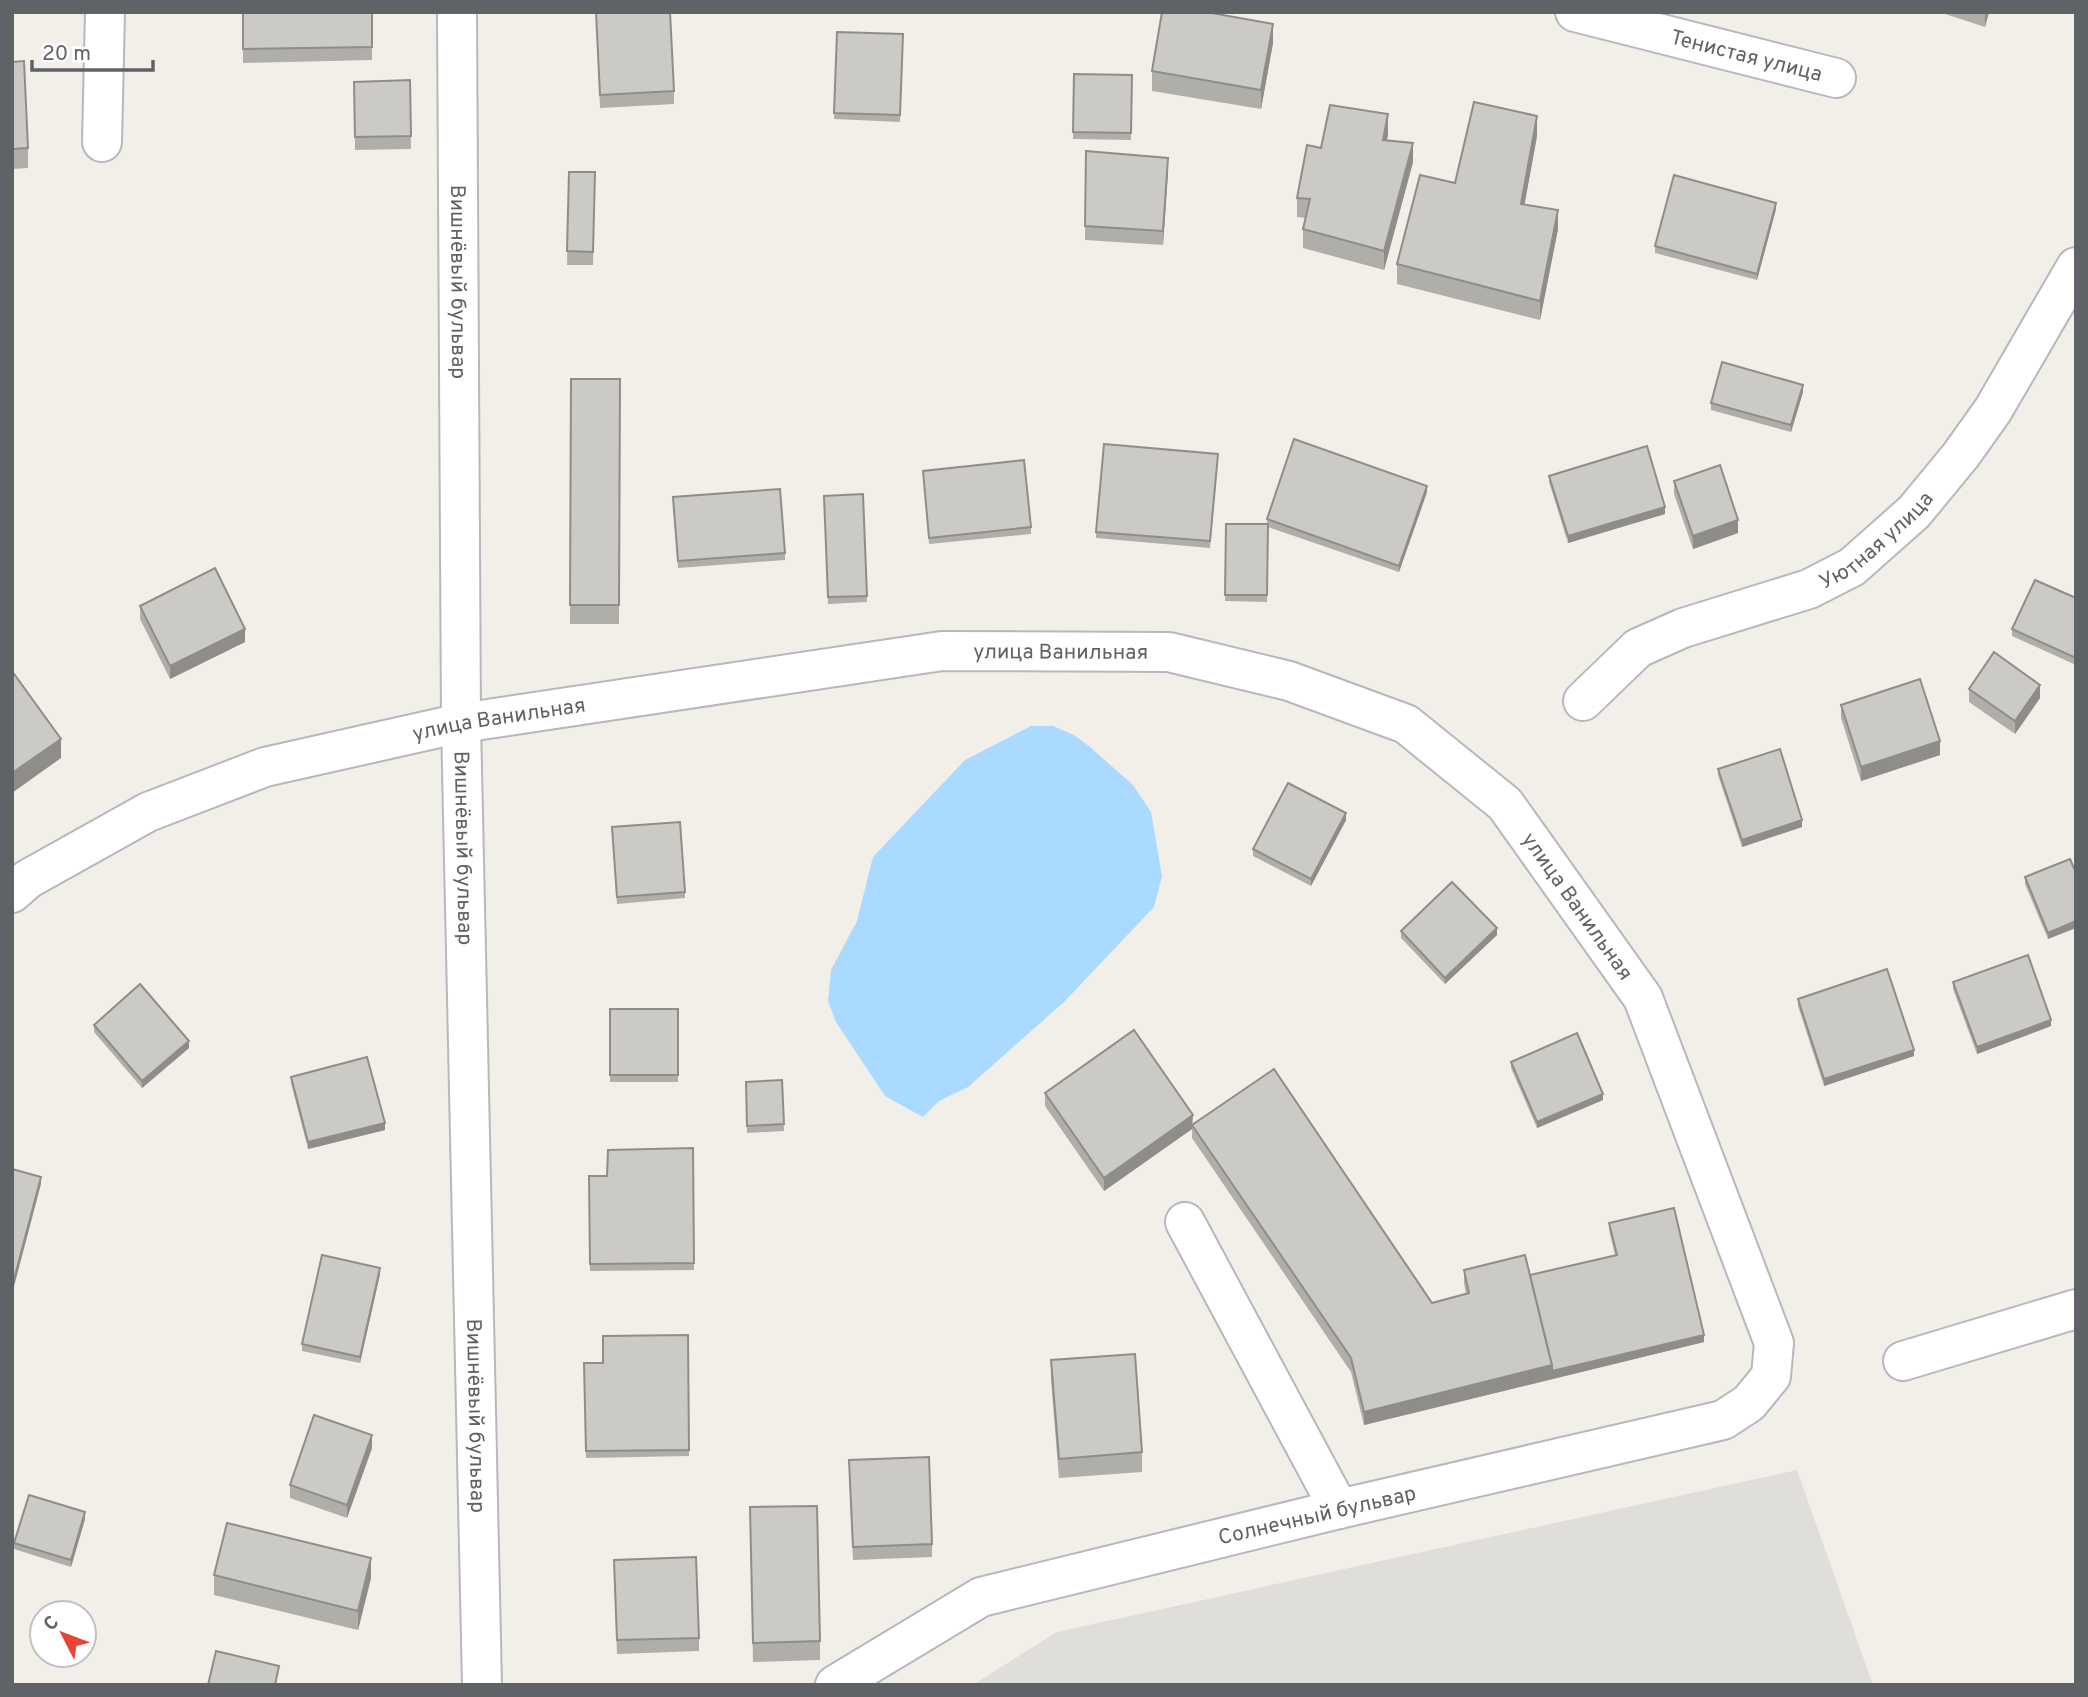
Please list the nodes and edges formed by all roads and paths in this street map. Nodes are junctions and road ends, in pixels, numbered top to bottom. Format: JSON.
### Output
{"nodes":[{"id":1,"x":105,"y":12,"type":"edge"},
{"id":2,"x":457,"y":12,"type":"edge"},
{"id":3,"x":1575,"y":12,"type":"edge"},
{"id":4,"x":1836,"y":78,"type":"dead end"},
{"id":5,"x":102,"y":142,"type":"dead end"},
{"id":6,"x":2076,"y":267,"type":"edge"},
{"id":7,"x":1583,"y":701,"type":"dead end"},
{"id":8,"x":461,"y":723,"type":"junction"},
{"id":9,"x":12,"y":893,"type":"edge"},
{"id":10,"x":1185,"y":1222,"type":"dead end"},
{"id":11,"x":2076,"y":1309,"type":"edge"},
{"id":12,"x":1774,"y":1343,"type":"joint"},
{"id":13,"x":1903,"y":1361,"type":"dead end"},
{"id":14,"x":1339,"y":1509,"type":"junction"},
{"id":15,"x":482,"y":1685,"type":"edge"},
{"id":16,"x":835,"y":1685,"type":"edge"}],
"edges":[{"from":1,"to":5,"type":"street"},
{"from":2,"to":8,"type":"street","name":"Вишнёвый бульвар"},
{"from":3,"to":4,"type":"street","name":"Тенистая улица"},
{"from":6,"to":7,"type":"street","name":"Уютная улица"},
{"from":8,"to":9,"type":"street","name":"улица Ванильная"},
{"from":8,"to":12,"type":"street","name":"улица Ванильная"},
{"from":8,"to":15,"type":"street","name":"Вишнёвый бульвар"},
{"from":10,"to":14,"type":"street"},
{"from":11,"to":13,"type":"street"},
{"from":12,"to":14,"type":"street","name":"Солнечный бульвар"},
{"from":14,"to":16,"type":"street","name":"Солнечный бульвар"}]}
